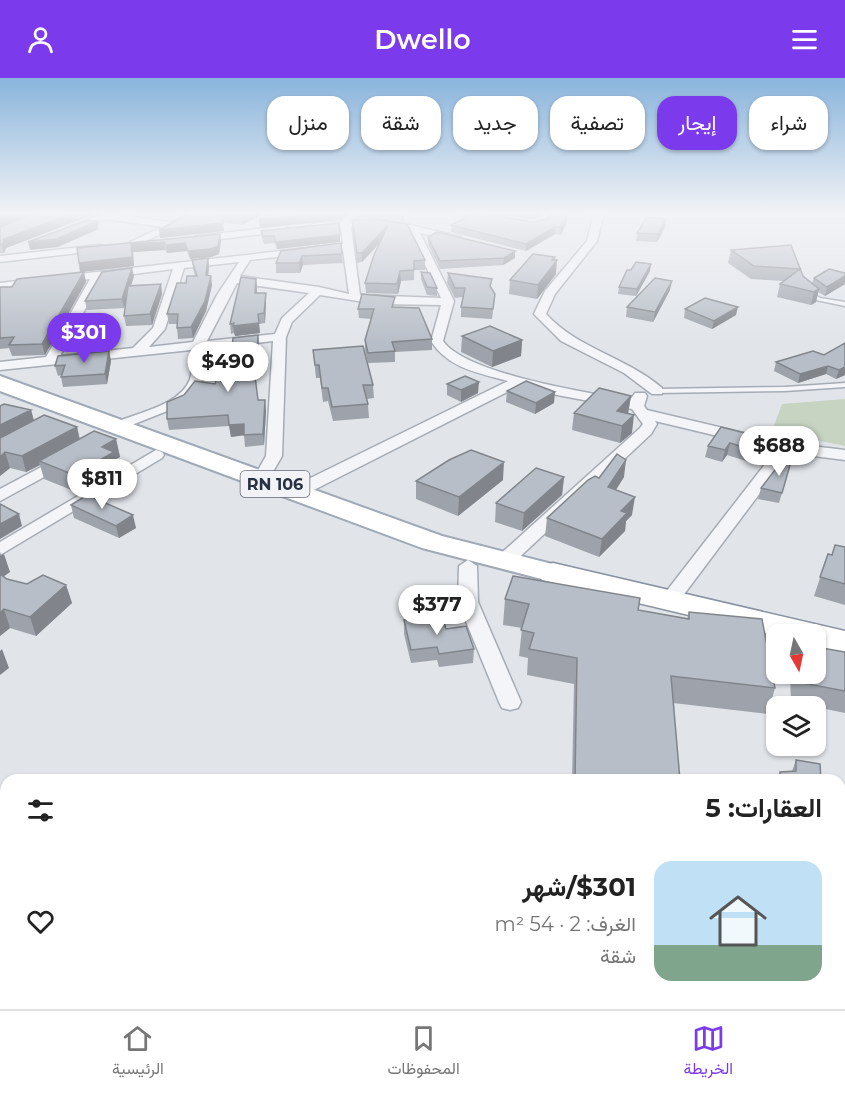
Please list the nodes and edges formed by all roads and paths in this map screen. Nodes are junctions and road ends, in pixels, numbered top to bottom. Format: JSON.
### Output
{"nodes":[{"id":1,"x":16,"y":256,"type":"edge"},
{"id":2,"x":252,"y":256,"type":"edge"},
{"id":3,"x":349,"y":256,"type":"edge"},
{"id":4,"x":427,"y":256,"type":"edge"},
{"id":5,"x":579,"y":256,"type":"edge"},
{"id":6,"x":247,"y":257,"type":"junction"},
{"id":7,"x":0,"y":258,"type":"edge"},
{"id":8,"x":180,"y":265,"type":"junction"},
{"id":9,"x":98,"y":274,"type":"junction"},
{"id":10,"x":234,"y":279,"type":"junction"},
{"id":11,"x":1,"y":288,"type":"edge"},
{"id":12,"x":804,"y":289,"type":"edge"},
{"id":13,"x":319,"y":290,"type":"junction"},
{"id":14,"x":355,"y":298,"type":"junction"},
{"id":15,"x":448,"y":301,"type":"junction"},
{"id":16,"x":845,"y":304,"type":"edge"},
{"id":17,"x":280,"y":337,"type":"junction"},
{"id":18,"x":198,"y":345,"type":"junction"},
{"id":19,"x":137,"y":352,"type":"junction"},
{"id":20,"x":50,"y":361,"type":"junction"},
{"id":21,"x":0,"y":366,"type":"edge"},
{"id":22,"x":519,"y":381,"type":"junction"},
{"id":23,"x":0,"y":383,"type":"edge"},
{"id":24,"x":845,"y":385,"type":"edge"},
{"id":25,"x":657,"y":391,"type":"junction"},
{"id":26,"x":0,"y":397,"type":"edge"},
{"id":27,"x":639,"y":410,"type":"junction"},
{"id":28,"x":118,"y":426,"type":"junction"},
{"id":29,"x":786,"y":448,"type":"junction"},
{"id":30,"x":77,"y":453,"type":"edge"},
{"id":31,"x":156,"y":455,"type":"junction"},
{"id":32,"x":845,"y":455,"type":"edge"},
{"id":33,"x":261,"y":479,"type":"junction"},
{"id":34,"x":296,"y":492,"type":"junction"},
{"id":35,"x":0,"y":496,"type":"edge"},
{"id":36,"x":0,"y":550,"type":"edge"},
{"id":37,"x":503,"y":562,"type":"junction"},
{"id":38,"x":468,"y":566,"type":"junction"},
{"id":39,"x":547,"y":579,"type":"junction"},
{"id":40,"x":669,"y":601,"type":"junction"},
{"id":41,"x":768,"y":624,"type":"edge"},
{"id":42,"x":766,"y":637,"type":"edge"},
{"id":43,"x":826,"y":638,"type":"edge"},
{"id":44,"x":845,"y":642,"type":"edge"},
{"id":45,"x":826,"y":652,"type":"edge"},
{"id":46,"x":845,"y":657,"type":"edge"},
{"id":47,"x":510,"y":702,"type":"dead end"}],
"edges":[{"from":1,"to":7,"type":"street"},
{"from":2,"to":6,"type":"street"},
{"from":3,"to":14,"type":"street"},
{"from":4,"to":15,"type":"street"},
{"from":5,"to":25,"type":"street"},
{"from":6,"to":8,"type":"street"},
{"from":6,"to":10,"type":"street"},
{"from":8,"to":9,"type":"street"},
{"from":8,"to":19,"type":"street"},
{"from":9,"to":11,"type":"street"},
{"from":9,"to":20,"type":"street"},
{"from":10,"to":13,"type":"street"},
{"from":10,"to":18,"type":"street"},
{"from":12,"to":16,"type":"lane"},
{"from":13,"to":14,"type":"street"},
{"from":13,"to":17,"type":"street"},
{"from":14,"to":15,"type":"street"},
{"from":15,"to":22,"type":"street"},
{"from":17,"to":18,"type":"street"},
{"from":17,"to":33,"type":"street"},
{"from":18,"to":19,"type":"street"},
{"from":18,"to":28,"type":"street"},
{"from":19,"to":20,"type":"street"},
{"from":20,"to":21,"type":"street"},
{"from":22,"to":27,"type":"street"},
{"from":22,"to":34,"type":"street"},
{"from":23,"to":28,"type":"main road","number":"RN 106"},
{"from":24,"to":25,"type":"lane"},
{"from":25,"to":27,"type":"street"},
{"from":26,"to":31,"type":"main road","number":"RN 106"},
{"from":27,"to":29,"type":"street"},
{"from":27,"to":37,"type":"street"},
{"from":28,"to":33,"type":"main road","number":"RN 106"},
{"from":29,"to":32,"type":"street"},
{"from":29,"to":40,"type":"street"},
{"from":30,"to":35,"type":"street"},
{"from":31,"to":36,"type":"street"},
{"from":31,"to":38,"type":"main road","number":"RN 106"},
{"from":33,"to":34,"type":"main road","number":"RN 106"},
{"from":34,"to":37,"type":"main road","number":"RN 106"},
{"from":37,"to":39,"type":"main road","number":"RN 106"},
{"from":38,"to":39,"type":"main road","number":"RN 106"},
{"from":38,"to":47,"type":"street"},
{"from":39,"to":40,"type":"highway","number":"RN 106"},
{"from":39,"to":42,"type":"highway","number":"RN 106"},
{"from":40,"to":41,"type":"highway","number":"RN 106"},
{"from":43,"to":44,"type":"highway","number":"RN 106"},
{"from":45,"to":46,"type":"highway"}]}
